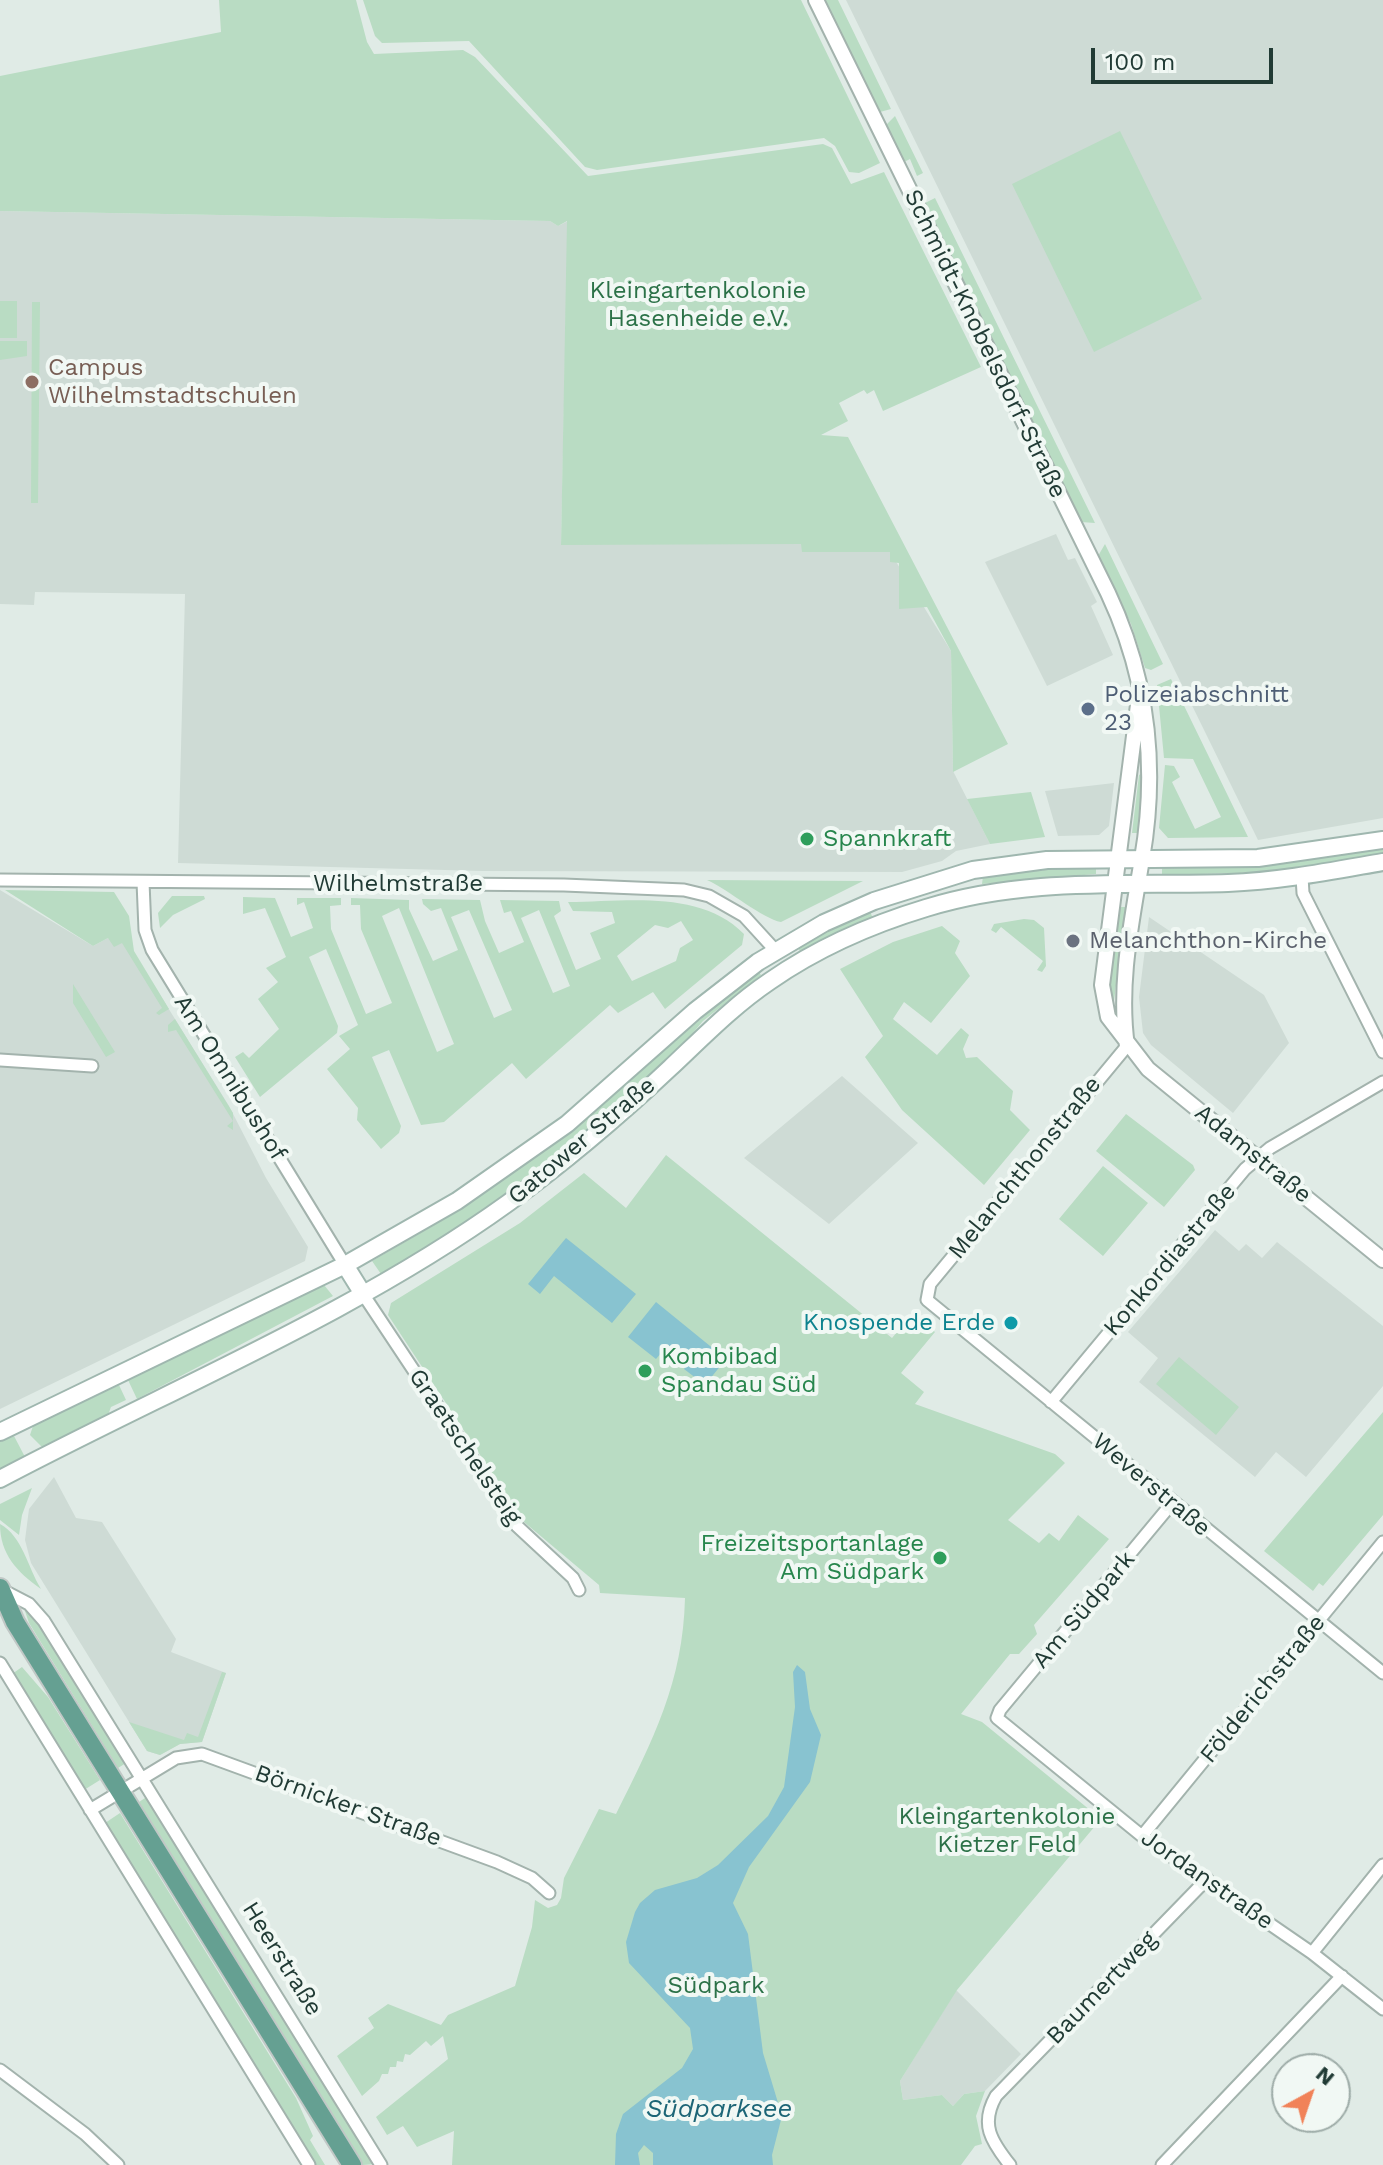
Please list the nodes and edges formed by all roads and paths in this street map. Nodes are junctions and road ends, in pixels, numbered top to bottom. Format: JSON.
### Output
{"nodes":[{"id":1,"x":816,"y":0,"type":"edge"},
{"id":2,"x":1140,"y":693,"type":"junction"},
{"id":3,"x":1383,"y":840,"type":"edge"},
{"id":4,"x":1119,"y":858,"type":"junction"},
{"id":5,"x":1142,"y":858,"type":"junction"},
{"id":6,"x":1383,"y":862,"type":"edge"},
{"id":7,"x":1302,"y":877,"type":"junction"},
{"id":8,"x":0,"y":880,"type":"edge"},
{"id":9,"x":143,"y":882,"type":"junction"},
{"id":10,"x":1116,"y":882,"type":"junction"},
{"id":11,"x":1137,"y":882,"type":"junction"},
{"id":12,"x":874,"y":901,"type":"junction"},
{"id":13,"x":883,"y":923,"type":"junction"},
{"id":14,"x":775,"y":950,"type":"junction"},
{"id":15,"x":788,"y":970,"type":"junction"},
{"id":16,"x":1127,"y":1046,"type":"junction"},
{"id":17,"x":1383,"y":1052,"type":"edge"},
{"id":18,"x":0,"y":1060,"type":"edge"},
{"id":19,"x":92,"y":1066,"type":"dead end"},
{"id":20,"x":1383,"y":1082,"type":"edge"},
{"id":21,"x":1258,"y":1158,"type":"junction"},
{"id":22,"x":1383,"y":1260,"type":"edge"},
{"id":23,"x":345,"y":1265,"type":"junction"},
{"id":24,"x":926,"y":1293,"type":"joint"},
{"id":25,"x":363,"y":1294,"type":"junction"},
{"id":26,"x":1051,"y":1402,"type":"junction"},
{"id":27,"x":0,"y":1432,"type":"edge"},
{"id":28,"x":0,"y":1479,"type":"edge"},
{"id":29,"x":1173,"y":1502,"type":"junction"},
{"id":30,"x":1383,"y":1542,"type":"edge"},
{"id":31,"x":1,"y":1589,"type":"edge"},
{"id":32,"x":579,"y":1590,"type":"dead end"},
{"id":33,"x":7,"y":1616,"type":"edge"},
{"id":34,"x":1319,"y":1621,"type":"junction"},
{"id":35,"x":0,"y":1663,"type":"edge"},
{"id":36,"x":1383,"y":1673,"type":"edge"},
{"id":37,"x":997,"y":1718,"type":"joint"},
{"id":38,"x":142,"y":1779,"type":"junction"},
{"id":39,"x":121,"y":1792,"type":"junction"},
{"id":40,"x":90,"y":1810,"type":"junction"},
{"id":41,"x":1142,"y":1836,"type":"junction"},
{"id":42,"x":1383,"y":1865,"type":"edge"},
{"id":43,"x":1207,"y":1879,"type":"junction"},
{"id":44,"x":549,"y":1893,"type":"dead end"},
{"id":45,"x":1312,"y":1953,"type":"junction"},
{"id":46,"x":1342,"y":1976,"type":"junction"},
{"id":47,"x":1383,"y":2009,"type":"edge"},
{"id":48,"x":0,"y":2070,"type":"edge"},
{"id":49,"x":118,"y":2165,"type":"edge"},
{"id":50,"x":309,"y":2165,"type":"edge"},
{"id":51,"x":352,"y":2165,"type":"edge"},
{"id":52,"x":381,"y":2165,"type":"edge"},
{"id":53,"x":1010,"y":2165,"type":"edge"},
{"id":54,"x":1162,"y":2165,"type":"edge"}],
"edges":[{"from":1,"to":2,"type":"street","name":"Schmidt-Knobelsdorf-Straße"},
{"from":2,"to":4,"type":"street","name":"Schmidt-Knobelsdorf-Straße"},
{"from":2,"to":5,"type":"street","name":"Schmidt-Knobelsdorf-Straße"},
{"from":3,"to":5,"type":"main road"},
{"from":4,"to":5,"type":"main road"},
{"from":4,"to":10,"type":"street"},
{"from":4,"to":12,"type":"main road"},
{"from":5,"to":11,"type":"street"},
{"from":6,"to":7,"type":"main road"},
{"from":7,"to":11,"type":"main road"},
{"from":7,"to":17,"type":"street"},
{"from":8,"to":9,"type":"street","name":"Wilhelmstraße"},
{"from":9,"to":14,"type":"street","name":"Wilhelmstraße"},
{"from":9,"to":23,"type":"street","name":"Am Omnibushof"},
{"from":10,"to":11,"type":"main road"},
{"from":10,"to":13,"type":"main road"},
{"from":10,"to":16,"type":"street","name":"Adamstraße"},
{"from":11,"to":16,"type":"street"},
{"from":12,"to":13,"type":"main road"},
{"from":12,"to":14,"type":"main road"},
{"from":13,"to":15,"type":"main road"},
{"from":14,"to":15,"type":"main road","name":"Wilhelmstraße"},
{"from":14,"to":23,"type":"main road","name":"Gatower Straße"},
{"from":15,"to":25,"type":"main road","name":"Gatower Straße"},
{"from":16,"to":21,"type":"street","name":"Adamstraße"},
{"from":16,"to":24,"type":"street","name":"Melanchthonstraße"},
{"from":18,"to":19,"type":"street"},
{"from":20,"to":21,"type":"street","name":"Konkordiastraße"},
{"from":21,"to":22,"type":"street","name":"Adamstraße"},
{"from":21,"to":26,"type":"street","name":"Konkordiastraße"},
{"from":23,"to":25,"type":"main road"},
{"from":23,"to":27,"type":"main road","name":"Gatower Straße"},
{"from":24,"to":26,"type":"street","name":"Weverstraße"},
{"from":25,"to":28,"type":"main road","name":"Gatower Straße"},
{"from":25,"to":32,"type":"street","name":"Graetschelsteig"},
{"from":26,"to":29,"type":"street","name":"Weverstraße"},
{"from":29,"to":34,"type":"street","name":"Weverstraße"},
{"from":29,"to":37,"type":"street","name":"Am Südpark"},
{"from":30,"to":34,"type":"street","name":"Földerichstraße"},
{"from":31,"to":33,"type":"main road","name":"Heerstraße"},
{"from":31,"to":38,"type":"street","name":"Heerstraße"},
{"from":33,"to":39,"type":"main road","name":"Heerstraße"},
{"from":34,"to":36,"type":"street","name":"Weverstraße"},
{"from":34,"to":41,"type":"street","name":"Földerichstraße"},
{"from":35,"to":40,"type":"street"},
{"from":37,"to":41,"type":"street","name":"Jordanstraße"},
{"from":38,"to":39,"type":"street"},
{"from":38,"to":44,"type":"street","name":"Börnicker Straße"},
{"from":38,"to":52,"type":"street","name":"Heerstraße"},
{"from":39,"to":40,"type":"street"},
{"from":39,"to":51,"type":"main road","name":"Heerstraße"},
{"from":40,"to":50,"type":"street"},
{"from":41,"to":43,"type":"street","name":"Jordanstraße"},
{"from":42,"to":45,"type":"street"},
{"from":43,"to":45,"type":"street","name":"Jordanstraße"},
{"from":43,"to":53,"type":"street","name":"Baumertweg"},
{"from":45,"to":46,"type":"street","name":"Jordanstraße"},
{"from":46,"to":47,"type":"street","name":"Jordanstraße"},
{"from":46,"to":54,"type":"street"},
{"from":48,"to":49,"type":"street"}]}
